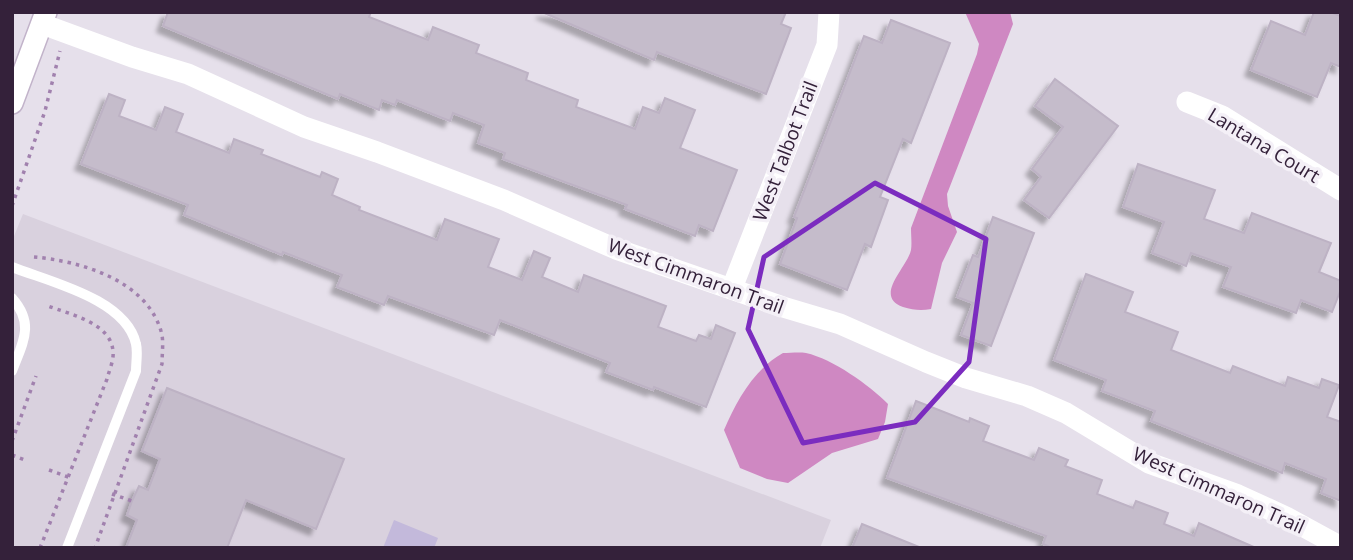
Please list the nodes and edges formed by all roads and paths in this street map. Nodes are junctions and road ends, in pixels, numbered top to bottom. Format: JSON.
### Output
{"nodes":[{"id":1,"x":829,"y":12,"type":"edge"},
{"id":2,"x":44,"y":18,"type":"edge"},
{"id":3,"x":65,"y":32,"type":"junction"},
{"id":4,"x":1187,"y":102,"type":"dead end"},
{"id":5,"x":12,"y":103,"type":"edge"},
{"id":6,"x":1341,"y":190,"type":"edge"},
{"id":7,"x":12,"y":206,"type":"edge"},
{"id":8,"x":28,"y":257,"type":"dead end"},
{"id":9,"x":12,"y":267,"type":"edge"},
{"id":10,"x":732,"y":288,"type":"junction"},
{"id":11,"x":12,"y":298,"type":"edge"},
{"id":12,"x":48,"y":306,"type":"dead end"},
{"id":13,"x":12,"y":371,"type":"edge"},
{"id":14,"x":36,"y":376,"type":"dead end"},
{"id":15,"x":12,"y":441,"type":"edge"},
{"id":16,"x":12,"y":455,"type":"edge"},
{"id":17,"x":25,"y":460,"type":"dead end"},
{"id":18,"x":49,"y":470,"type":"dead end"},
{"id":19,"x":69,"y":477,"type":"junction"},
{"id":20,"x":113,"y":495,"type":"junction"},
{"id":21,"x":132,"y":502,"type":"dead end"},
{"id":22,"x":1341,"y":547,"type":"edge"},
{"id":23,"x":40,"y":548,"type":"edge"},
{"id":24,"x":67,"y":548,"type":"edge"},
{"id":25,"x":95,"y":548,"type":"edge"}],
"edges":[{"from":1,"to":10,"type":"street","name":"West Talbot Trail"},
{"from":2,"to":3,"type":"street","name":"West Cimmaron Trail"},
{"from":2,"to":5,"type":"street"},
{"from":3,"to":7,"type":"path"},
{"from":3,"to":10,"type":"street","name":"West Cimmaron Trail"},
{"from":4,"to":6,"type":"street","name":"Lantana Court"},
{"from":8,"to":20,"type":"path"},
{"from":9,"to":24,"type":"lane"},
{"from":10,"to":22,"type":"street","name":"West Cimmaron Trail"},
{"from":11,"to":13,"type":"lane"},
{"from":12,"to":19,"type":"path"},
{"from":14,"to":15,"type":"path"},
{"from":16,"to":17,"type":"path"},
{"from":18,"to":19,"type":"path"},
{"from":19,"to":23,"type":"path"},
{"from":20,"to":21,"type":"path"},
{"from":20,"to":25,"type":"path"}]}
